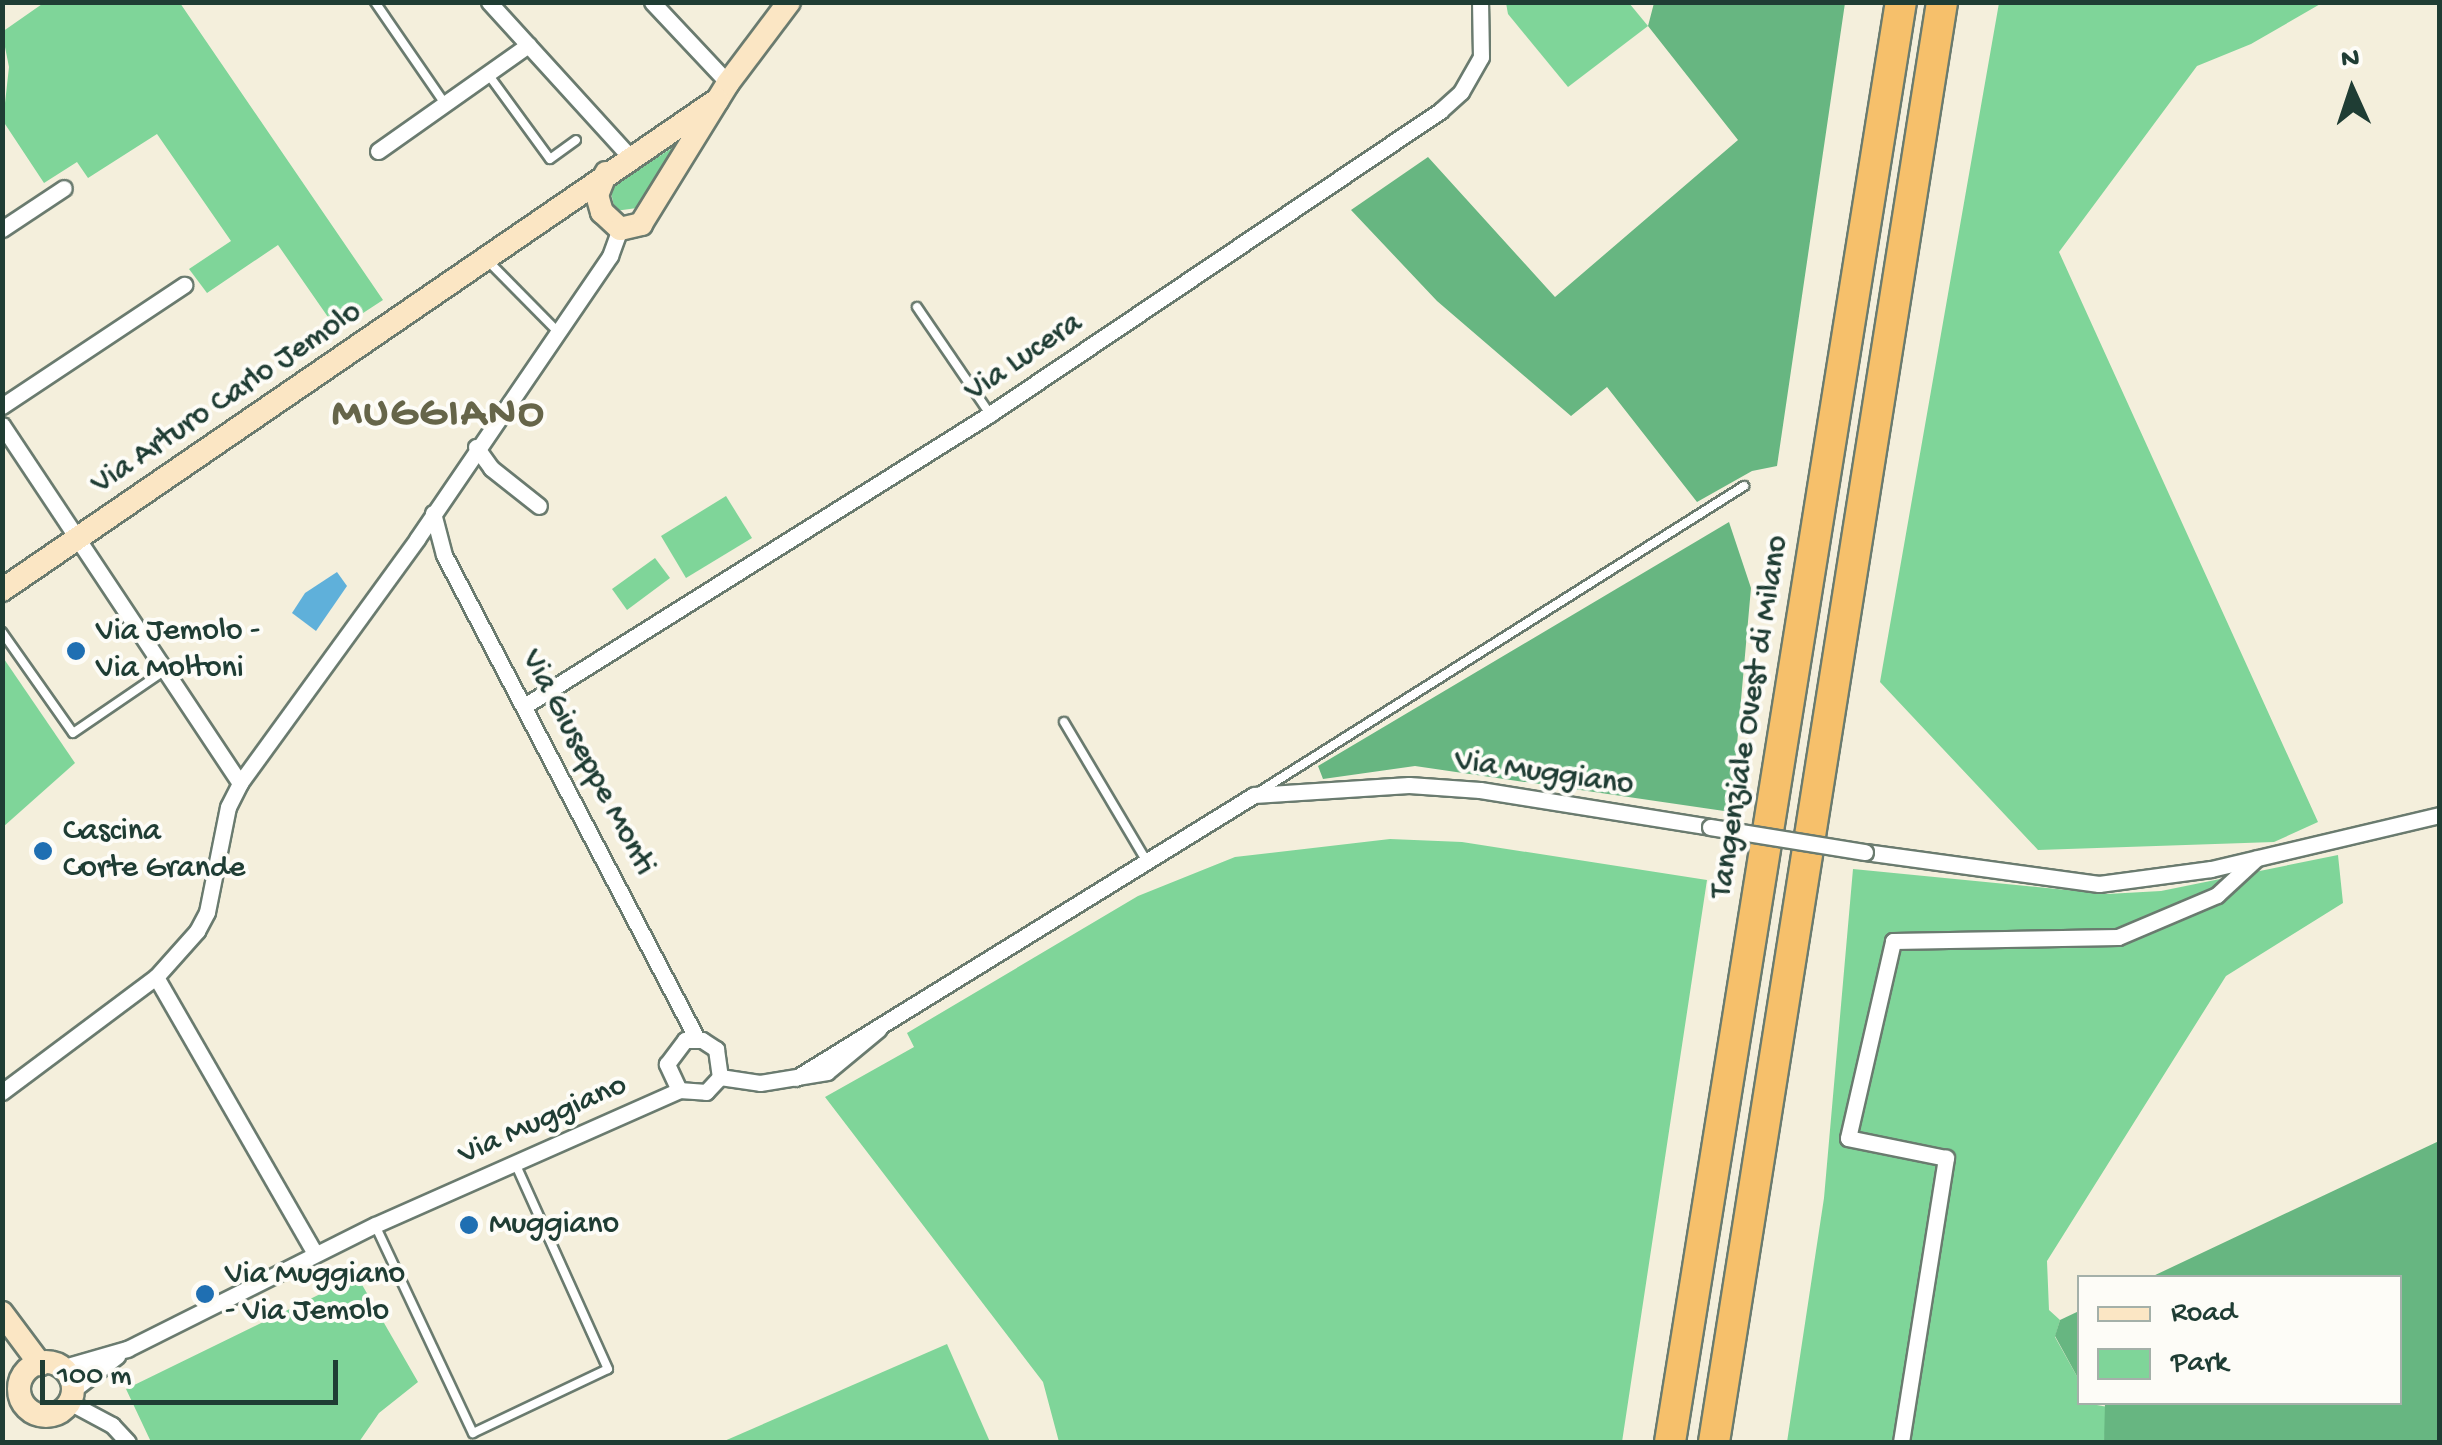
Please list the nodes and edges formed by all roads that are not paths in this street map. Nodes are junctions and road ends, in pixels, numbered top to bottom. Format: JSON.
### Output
{"nodes":[{"id":1,"x":374,"y":2,"type":"edge"},
{"id":2,"x":490,"y":2,"type":"edge"},
{"id":3,"x":652,"y":2,"type":"edge"},
{"id":4,"x":789,"y":2,"type":"edge"},
{"id":5,"x":1480,"y":2,"type":"edge"},
{"id":6,"x":1900,"y":2,"type":"edge"},
{"id":7,"x":1942,"y":2,"type":"edge"},
{"id":8,"x":528,"y":45,"type":"junction"},
{"id":9,"x":488,"y":74,"type":"junction"},
{"id":10,"x":722,"y":92,"type":"junction"},
{"id":11,"x":445,"y":104,"type":"junction"},
{"id":12,"x":576,"y":140,"type":"dead end"},
{"id":13,"x":378,"y":150,"type":"dead end"},
{"id":14,"x":630,"y":157,"type":"junction"},
{"id":15,"x":606,"y":173,"type":"junction"},
{"id":16,"x":64,"y":188,"type":"dead end"},
{"id":17,"x":602,"y":212,"type":"junction"},
{"id":18,"x":620,"y":228,"type":"junction"},
{"id":19,"x":2,"y":229,"type":"edge"},
{"id":20,"x":518,"y":237,"type":"junction"},
{"id":21,"x":486,"y":259,"type":"junction"},
{"id":22,"x":184,"y":286,"type":"dead end"},
{"id":23,"x":917,"y":307,"type":"dead end"},
{"id":24,"x":556,"y":330,"type":"junction"},
{"id":25,"x":2,"y":406,"type":"edge"},
{"id":26,"x":990,"y":414,"type":"junction"},
{"id":27,"x":2,"y":425,"type":"edge"},
{"id":28,"x":476,"y":446,"type":"junction"},
{"id":29,"x":1744,"y":486,"type":"dead end"},
{"id":30,"x":540,"y":506,"type":"dead end"},
{"id":31,"x":433,"y":513,"type":"junction"},
{"id":32,"x":76,"y":541,"type":"junction"},
{"id":33,"x":2,"y":590,"type":"edge"},
{"id":34,"x":2,"y":632,"type":"edge"},
{"id":35,"x":164,"y":671,"type":"junction"},
{"id":36,"x":526,"y":705,"type":"junction"},
{"id":37,"x":1064,"y":722,"type":"dead end"},
{"id":38,"x":240,"y":783,"type":"junction"},
{"id":39,"x":1254,"y":795,"type":"junction"},
{"id":40,"x":2440,"y":815,"type":"edge"},
{"id":41,"x":2257,"y":858,"type":"junction"},
{"id":42,"x":1146,"y":860,"type":"junction"},
{"id":43,"x":156,"y":977,"type":"junction"},
{"id":44,"x":697,"y":1039,"type":"junction"},
{"id":45,"x":720,"y":1077,"type":"junction"},
{"id":46,"x":679,"y":1090,"type":"junction"},
{"id":47,"x":2,"y":1092,"type":"edge"},
{"id":48,"x":516,"y":1165,"type":"junction"},
{"id":49,"x":375,"y":1225,"type":"junction"},
{"id":50,"x":316,"y":1253,"type":"junction"},
{"id":51,"x":2,"y":1313,"type":"edge"},
{"id":52,"x":2,"y":1326,"type":"edge"},
{"id":53,"x":126,"y":1349,"type":"junction"},
{"id":54,"x":41,"y":1369,"type":"junction"},
{"id":55,"x":71,"y":1396,"type":"junction"},
{"id":56,"x":128,"y":1442,"type":"edge"},
{"id":57,"x":1670,"y":1442,"type":"edge"},
{"id":58,"x":1714,"y":1442,"type":"edge"},
{"id":59,"x":1901,"y":1442,"type":"edge"}],
"edges":[{"from":1,"to":11,"type":"lane"},
{"from":2,"to":8,"type":"street"},
{"from":3,"to":10,"type":"street"},
{"from":4,"to":10,"type":"street"},
{"from":5,"to":26,"type":"street","name":"Via Lucera"},
{"from":6,"to":57,"type":"highway","name":"Tangenziale Ovest di Milano"},
{"from":7,"to":58,"type":"highway"},
{"from":8,"to":9,"type":"street"},
{"from":8,"to":14,"type":"street"},
{"from":9,"to":11,"type":"street"},
{"from":9,"to":12,"type":"lane"},
{"from":10,"to":14,"type":"street","name":"Via Arturo Carlo Jemolo"},
{"from":10,"to":18,"type":"street"},
{"from":11,"to":13,"type":"street"},
{"from":14,"to":15,"type":"street","name":"Via Arturo Carlo Jemolo"},
{"from":15,"to":17,"type":"street"},
{"from":15,"to":20,"type":"street","name":"Via Arturo Carlo Jemolo"},
{"from":16,"to":19,"type":"street"},
{"from":17,"to":18,"type":"street"},
{"from":17,"to":20,"type":"street","name":"Via Arturo Carlo Jemolo"},
{"from":18,"to":24,"type":"street"},
{"from":20,"to":21,"type":"street","name":"Via Arturo Carlo Jemolo"},
{"from":21,"to":24,"type":"lane"},
{"from":21,"to":32,"type":"street","name":"Via Arturo Carlo Jemolo"},
{"from":22,"to":25,"type":"street"},
{"from":23,"to":26,"type":"lane"},
{"from":24,"to":28,"type":"street"},
{"from":26,"to":36,"type":"street","name":"Via Lucera"},
{"from":27,"to":32,"type":"street"},
{"from":28,"to":30,"type":"street"},
{"from":28,"to":31,"type":"street"},
{"from":29,"to":39,"type":"lane"},
{"from":31,"to":36,"type":"street","name":"Via Giuseppe Monti"},
{"from":31,"to":38,"type":"street"},
{"from":32,"to":33,"type":"street","name":"Via Arturo Carlo Jemolo"},
{"from":32,"to":35,"type":"street"},
{"from":34,"to":35,"type":"lane"},
{"from":35,"to":38,"type":"street"},
{"from":36,"to":44,"type":"street","name":"Via Giuseppe Monti"},
{"from":37,"to":42,"type":"lane"},
{"from":38,"to":43,"type":"street"},
{"from":39,"to":41,"type":"street","name":"Via Muggiano","bridge":true},
{"from":39,"to":42,"type":"street","name":"Via Muggiano"},
{"from":40,"to":41,"type":"street","name":"Via Muggiano"},
{"from":41,"to":59,"type":"street","name":"Via Muggiano"},
{"from":42,"to":45,"type":"street","name":"Via Muggiano"},
{"from":43,"to":47,"type":"street"},
{"from":43,"to":50,"type":"street"},
{"from":44,"to":45,"type":"street"},
{"from":44,"to":46,"type":"street"},
{"from":45,"to":46,"type":"street","name":"Via Muggiano"},
{"from":46,"to":48,"type":"street","name":"Via Muggiano"},
{"from":48,"to":49,"type":"street","name":"Via Muggiano"},
{"from":48,"to":49,"type":"lane"},
{"from":49,"to":50,"type":"street","name":"Via Muggiano"},
{"from":50,"to":53,"type":"street","name":"Via Muggiano"},
{"from":51,"to":54,"type":"street"},
{"from":52,"to":54,"type":"street"},
{"from":53,"to":54,"type":"street","name":"Via Muggiano"},
{"from":53,"to":55,"type":"street","name":"Via Muggiano"},
{"from":54,"to":55,"type":"street"},
{"from":54,"to":55,"type":"street"},
{"from":55,"to":56,"type":"street"}]}
